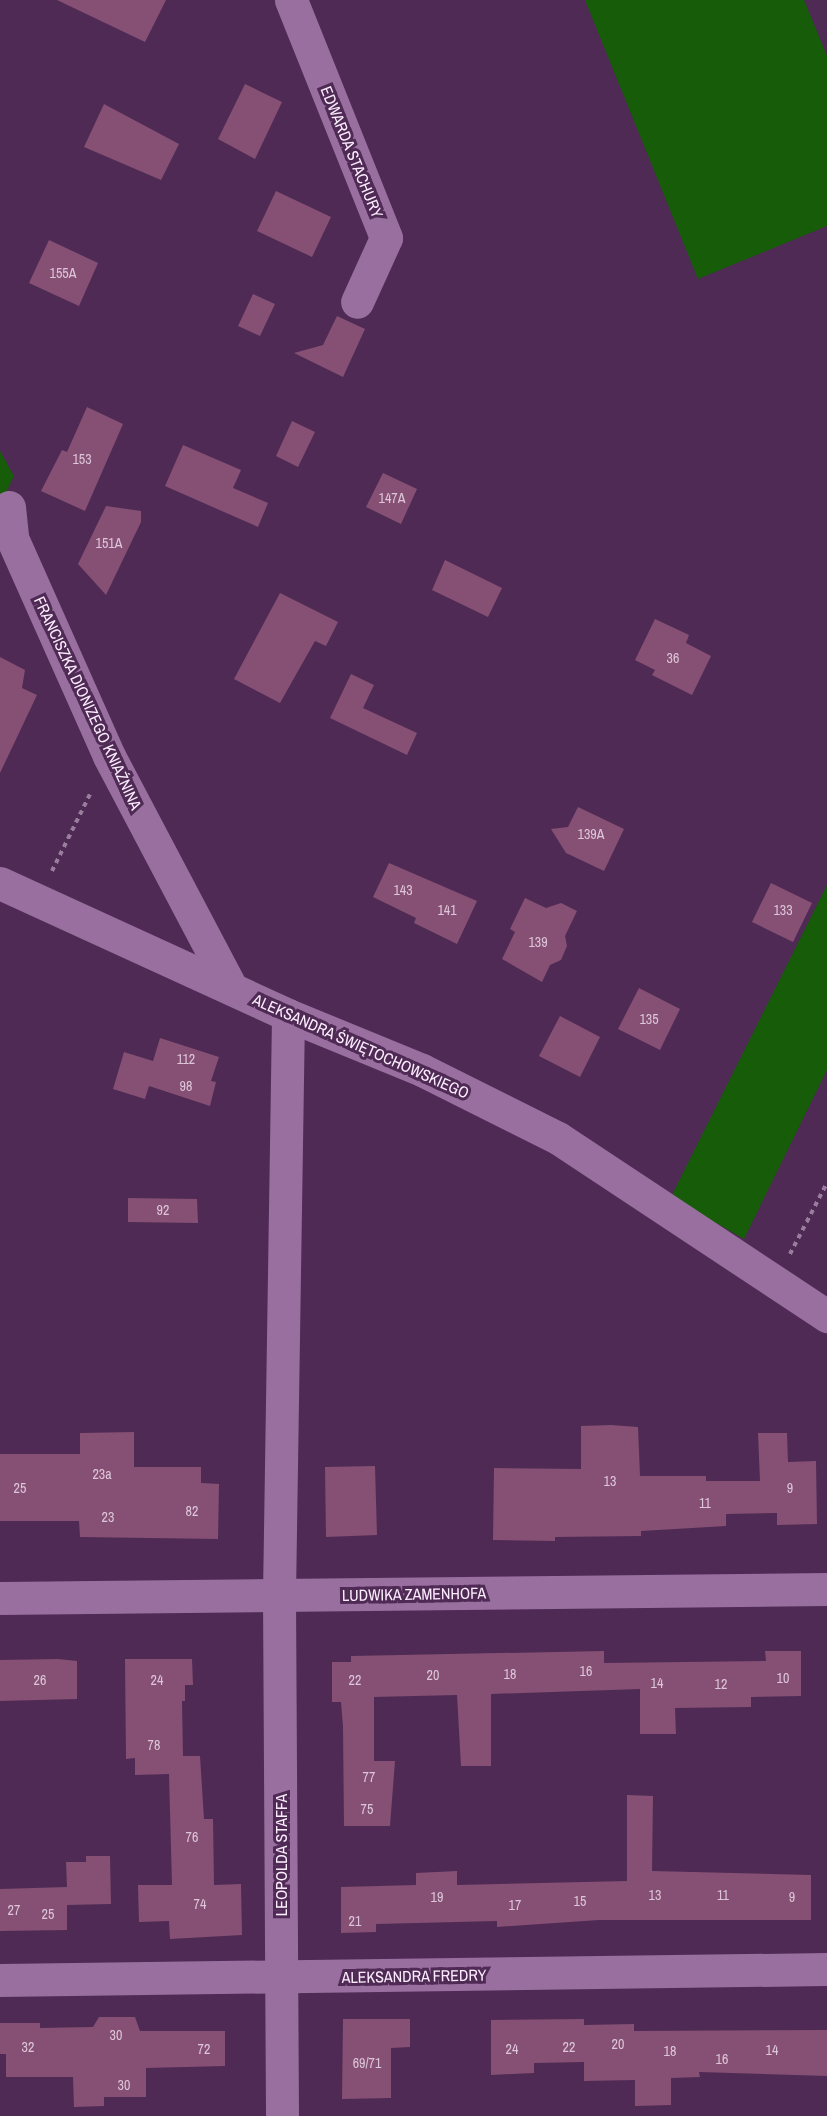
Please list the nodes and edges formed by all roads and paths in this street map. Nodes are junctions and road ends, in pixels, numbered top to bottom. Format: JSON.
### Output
{"nodes":[{"id":1,"x":291,"y":0,"type":"edge"},
{"id":2,"x":357,"y":302,"type":"dead end"},
{"id":3,"x":9,"y":507,"type":"dead end"},
{"id":4,"x":109,"y":756,"type":"junction"},
{"id":5,"x":0,"y":883,"type":"edge"},
{"id":6,"x":37,"y":901,"type":"junction"},
{"id":7,"x":232,"y":989,"type":"junction"},
{"id":8,"x":288,"y":1015,"type":"junction"},
{"id":9,"x":827,"y":1183,"type":"edge"},
{"id":10,"x":777,"y":1281,"type":"junction"},
{"id":11,"x":827,"y":1316,"type":"edge"},
{"id":12,"x":827,"y":1590,"type":"edge"},
{"id":13,"x":279,"y":1595,"type":"junction"},
{"id":14,"x":0,"y":1598,"type":"edge"},
{"id":15,"x":827,"y":1969,"type":"edge"},
{"id":16,"x":282,"y":1978,"type":"junction"},
{"id":17,"x":0,"y":1980,"type":"edge"},
{"id":18,"x":282,"y":2116,"type":"edge"}],
"edges":[{"from":1,"to":2,"type":"street","name":"EDWARDA STACHURY"},
{"from":3,"to":4,"type":"street","name":"FRANCISZKA DIONIZEGO KNIAŹNINA"},
{"from":4,"to":6,"type":"path"},
{"from":4,"to":7,"type":"street","name":"FRANCISZKA DIONIZEGO KNIAŹNINA"},
{"from":5,"to":6,"type":"street","name":"ALEKSANDRA ŚWIĘTOCHOWSKIEGO"},
{"from":6,"to":7,"type":"street","name":"ALEKSANDRA ŚWIĘTOCHOWSKIEGO"},
{"from":7,"to":8,"type":"street","name":"ALEKSANDRA ŚWIĘTOCHOWSKIEGO"},
{"from":8,"to":10,"type":"street","name":"ALEKSANDRA ŚWIĘTOCHOWSKIEGO"},
{"from":8,"to":13,"type":"street","name":"LEOPOLDA STAFFA"},
{"from":9,"to":10,"type":"path"},
{"from":10,"to":11,"type":"street","name":"ALEKSANDRA ŚWIĘTOCHOWSKIEGO"},
{"from":12,"to":13,"type":"street","name":"LUDWIKA ZAMENHOFA"},
{"from":13,"to":14,"type":"street","name":"LUDWIKA ZAMENHOFA"},
{"from":13,"to":16,"type":"street","name":"LEOPOLDA STAFFA"},
{"from":15,"to":16,"type":"street","name":"ALEKSANDRA FREDRY"},
{"from":16,"to":17,"type":"street","name":"ALEKSANDRA FREDRY"},
{"from":16,"to":18,"type":"street","name":"LEOPOLDA STAFFA"}]}
